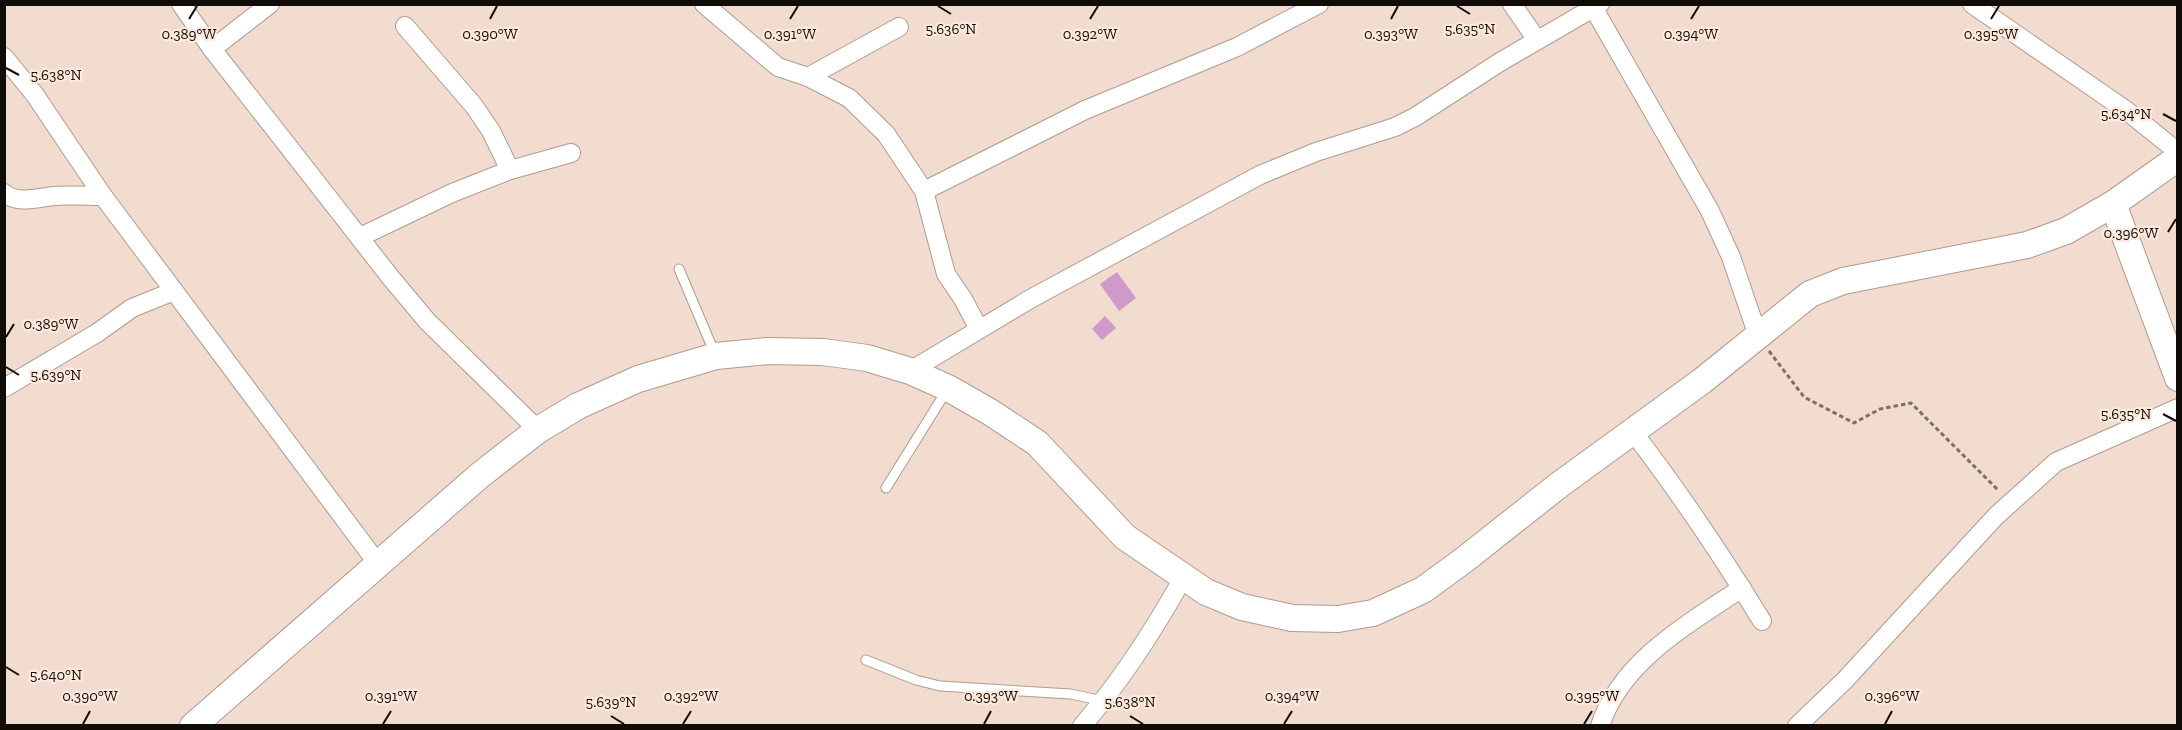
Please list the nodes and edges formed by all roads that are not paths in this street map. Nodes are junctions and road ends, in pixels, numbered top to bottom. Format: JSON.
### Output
{"nodes":[{"id":1,"x":181,"y":4,"type":"edge"},
{"id":2,"x":270,"y":4,"type":"edge"},
{"id":3,"x":704,"y":4,"type":"edge"},
{"id":4,"x":1319,"y":4,"type":"edge"},
{"id":5,"x":1512,"y":4,"type":"edge"},
{"id":6,"x":1972,"y":4,"type":"edge"},
{"id":7,"x":1597,"y":7,"type":"edge"},
{"id":8,"x":405,"y":26,"type":"dead end"},
{"id":9,"x":899,"y":27,"type":"dead end"},
{"id":10,"x":1537,"y":40,"type":"junction"},
{"id":11,"x":212,"y":49,"type":"junction"},
{"id":12,"x":4,"y":57,"type":"edge"},
{"id":13,"x":808,"y":77,"type":"junction"},
{"id":14,"x":2178,"y":152,"type":"edge"},
{"id":15,"x":571,"y":153,"type":"dead end"},
{"id":16,"x":2178,"y":158,"type":"edge"},
{"id":17,"x":510,"y":170,"type":"junction"},
{"id":18,"x":924,"y":191,"type":"junction"},
{"id":19,"x":4,"y":193,"type":"edge"},
{"id":20,"x":104,"y":196,"type":"junction"},
{"id":21,"x":2113,"y":204,"type":"junction"},
{"id":22,"x":360,"y":237,"type":"junction"},
{"id":23,"x":679,"y":269,"type":"dead end"},
{"id":24,"x":174,"y":291,"type":"junction"},
{"id":25,"x":979,"y":329,"type":"junction"},
{"id":26,"x":1758,"y":336,"type":"junction"},
{"id":27,"x":716,"y":356,"type":"junction"},
{"id":28,"x":909,"y":371,"type":"junction"},
{"id":29,"x":2178,"y":378,"type":"edge"},
{"id":30,"x":4,"y":388,"type":"edge"},
{"id":31,"x":948,"y":388,"type":"junction"},
{"id":32,"x":2178,"y":408,"type":"edge"},
{"id":33,"x":538,"y":430,"type":"junction"},
{"id":34,"x":1633,"y":432,"type":"junction"},
{"id":35,"x":886,"y":488,"type":"dead end"},
{"id":36,"x":378,"y":564,"type":"junction"},
{"id":37,"x":1183,"y":578,"type":"junction"},
{"id":38,"x":1742,"y":588,"type":"junction"},
{"id":39,"x":1762,"y":621,"type":"dead end"},
{"id":40,"x":866,"y":660,"type":"dead end"},
{"id":41,"x":1104,"y":701,"type":"junction"},
{"id":42,"x":193,"y":726,"type":"edge"},
{"id":43,"x":1082,"y":726,"type":"edge"},
{"id":44,"x":1600,"y":726,"type":"edge"},
{"id":45,"x":1797,"y":726,"type":"edge"}],
"edges":[{"from":1,"to":11,"type":"street"},
{"from":2,"to":11,"type":"street"},
{"from":3,"to":13,"type":"street"},
{"from":4,"to":18,"type":"street"},
{"from":5,"to":10,"type":"street"},
{"from":6,"to":14,"type":"street"},
{"from":7,"to":10,"type":"street"},
{"from":7,"to":26,"type":"street"},
{"from":8,"to":17,"type":"street"},
{"from":9,"to":13,"type":"street"},
{"from":10,"to":25,"type":"street"},
{"from":11,"to":22,"type":"street"},
{"from":12,"to":20,"type":"street"},
{"from":13,"to":18,"type":"street"},
{"from":15,"to":17,"type":"street"},
{"from":16,"to":21,"type":"main road"},
{"from":17,"to":22,"type":"street"},
{"from":18,"to":25,"type":"street"},
{"from":19,"to":20,"type":"street"},
{"from":20,"to":24,"type":"street"},
{"from":21,"to":26,"type":"main road"},
{"from":21,"to":29,"type":"main road"},
{"from":22,"to":33,"type":"street"},
{"from":23,"to":27,"type":"lane"},
{"from":24,"to":30,"type":"street"},
{"from":24,"to":36,"type":"street"},
{"from":25,"to":28,"type":"street"},
{"from":26,"to":34,"type":"main road"},
{"from":27,"to":28,"type":"main road"},
{"from":27,"to":33,"type":"main road"},
{"from":28,"to":31,"type":"main road"},
{"from":31,"to":35,"type":"lane"},
{"from":31,"to":37,"type":"main road"},
{"from":32,"to":45,"type":"street"},
{"from":33,"to":36,"type":"main road"},
{"from":34,"to":37,"type":"main road"},
{"from":34,"to":38,"type":"street"},
{"from":36,"to":42,"type":"main road"},
{"from":37,"to":41,"type":"street"},
{"from":38,"to":39,"type":"street"},
{"from":38,"to":44,"type":"street"},
{"from":40,"to":41,"type":"lane"},
{"from":41,"to":43,"type":"street"}]}
